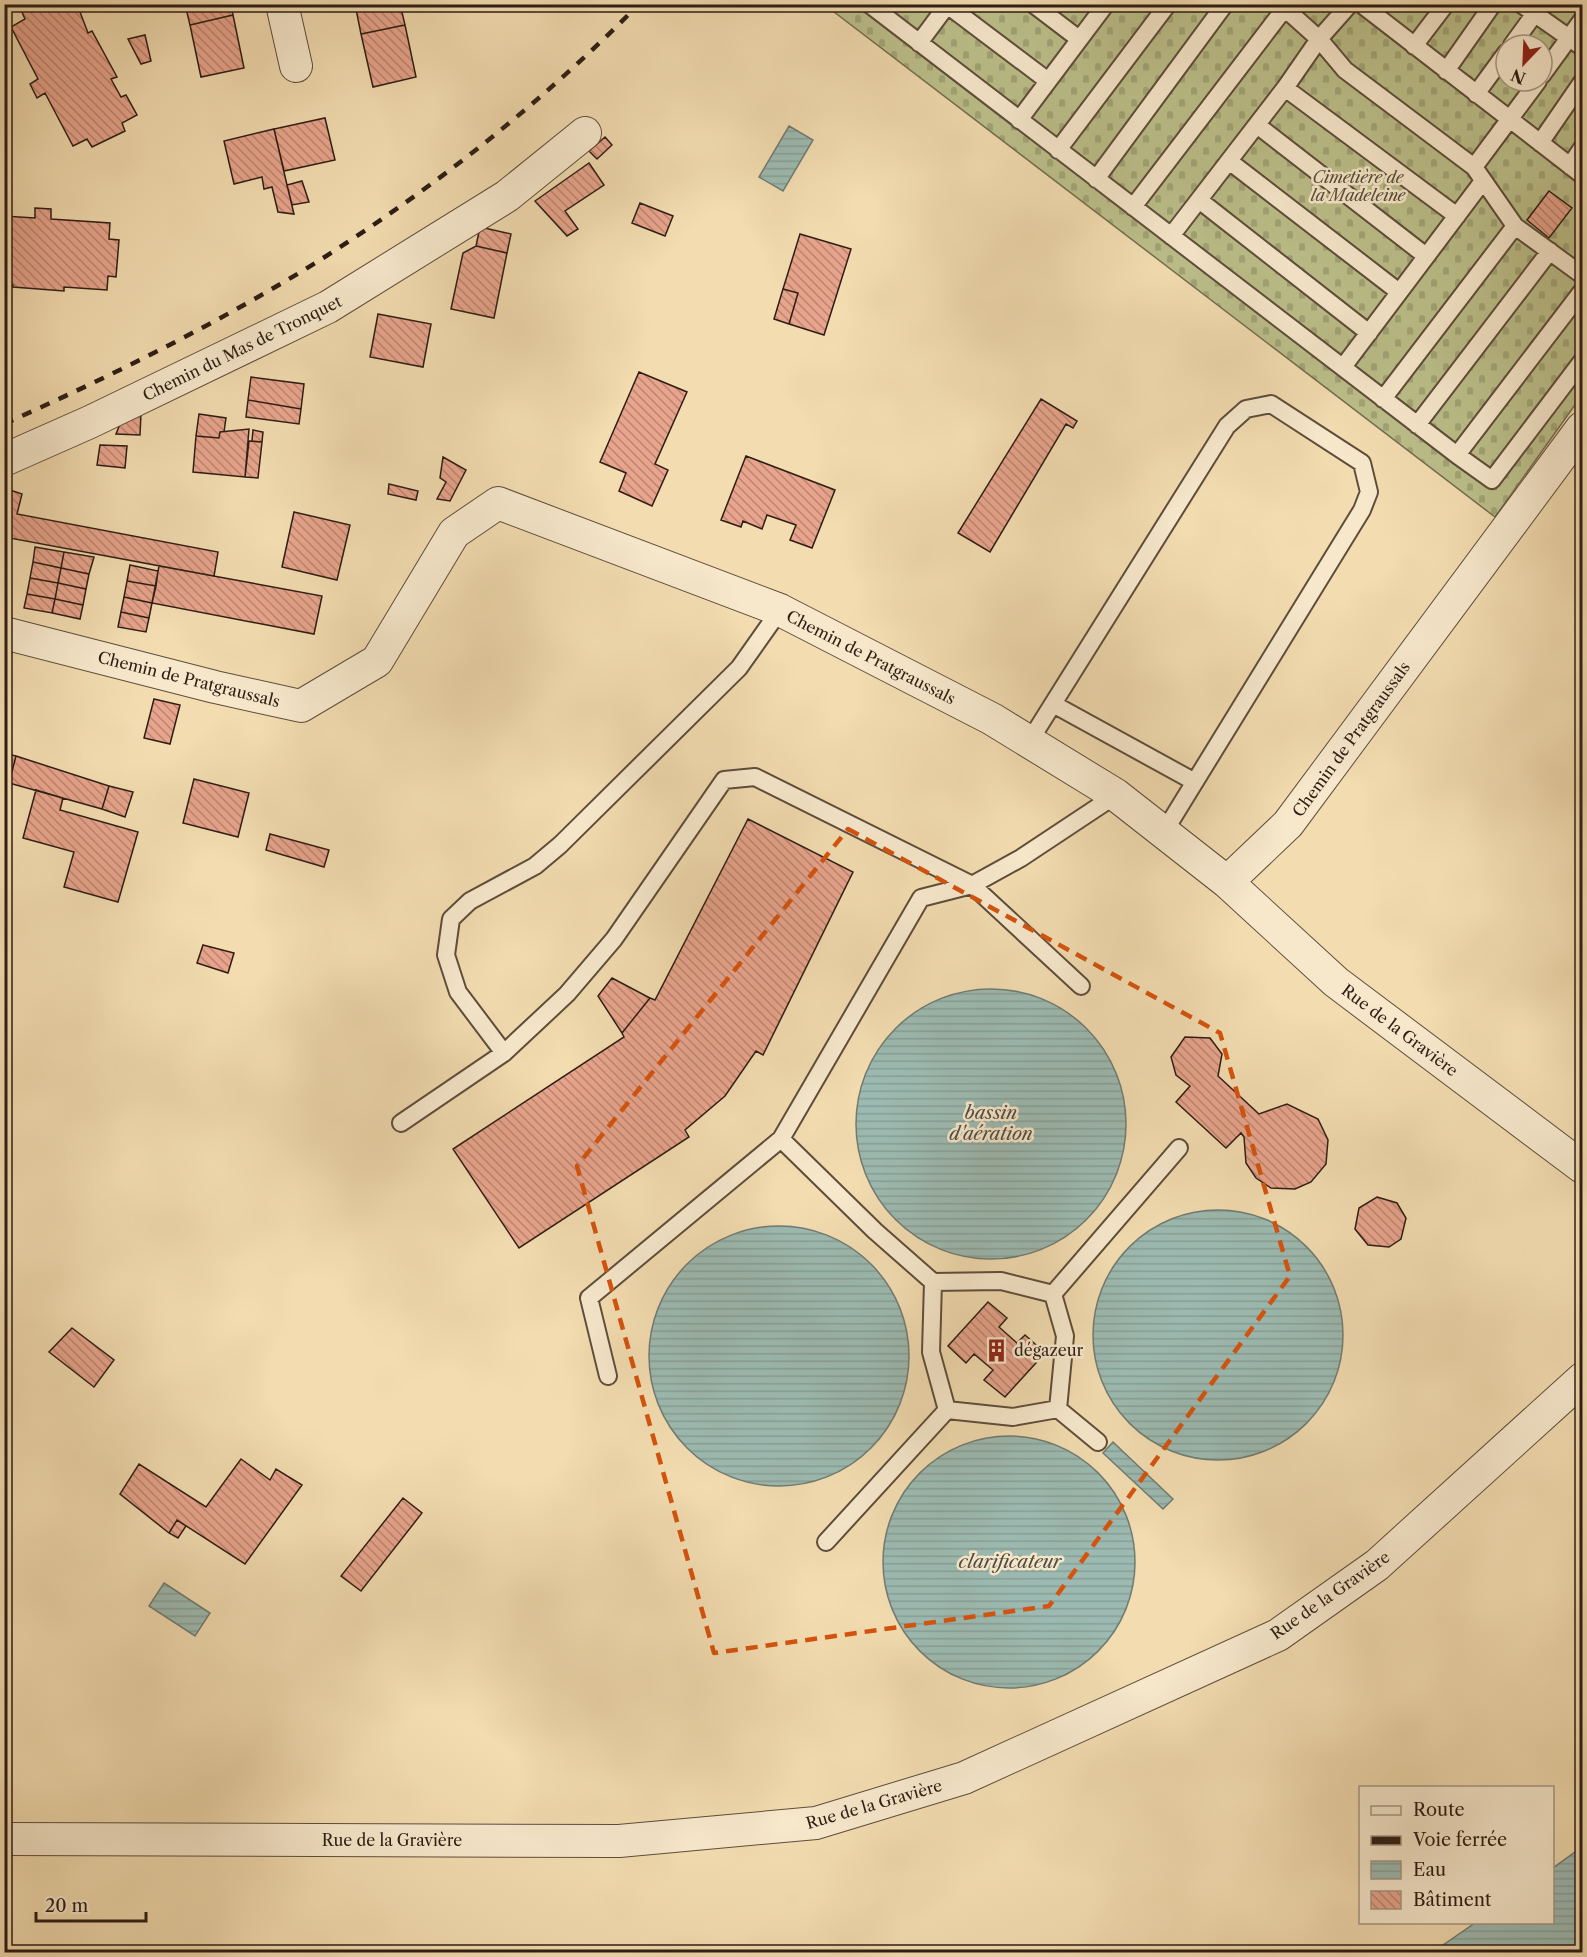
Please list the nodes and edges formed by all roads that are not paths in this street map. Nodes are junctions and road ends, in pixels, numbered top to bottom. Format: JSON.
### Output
{"nodes":[{"id":1,"x":282,"y":4,"type":"edge"},
{"id":2,"x":869,"y":4,"type":"edge"},
{"id":3,"x":1033,"y":4,"type":"edge"},
{"id":4,"x":1106,"y":4,"type":"edge"},
{"id":5,"x":1168,"y":4,"type":"edge"},
{"id":6,"x":1225,"y":4,"type":"edge"},
{"id":7,"x":1350,"y":4,"type":"edge"},
{"id":8,"x":1361,"y":4,"type":"edge"},
{"id":9,"x":1446,"y":4,"type":"edge"},
{"id":10,"x":1493,"y":4,"type":"edge"},
{"id":11,"x":947,"y":5,"type":"edge"},
{"id":12,"x":1282,"y":6,"type":"edge"},
{"id":13,"x":1532,"y":8,"type":"edge"},
{"id":14,"x":1582,"y":20,"type":"edge"},
{"id":15,"x":1518,"y":33,"type":"edge"},
{"id":16,"x":1079,"y":39,"type":"junction"},
{"id":17,"x":1319,"y":39,"type":"junction"},
{"id":18,"x":919,"y":43,"type":"junction"},
{"id":19,"x":1576,"y":43,"type":"edge"},
{"id":20,"x":1414,"y":46,"type":"junction"},
{"id":21,"x":1554,"y":64,"type":"edge"},
{"id":22,"x":296,"y":66,"type":"dead end"},
{"id":23,"x":1494,"y":69,"type":"edge"},
{"id":24,"x":1446,"y":71,"type":"junction"},
{"id":25,"x":1048,"y":81,"type":"junction"},
{"id":26,"x":1582,"y":82,"type":"edge"},
{"id":27,"x":1285,"y":88,"type":"junction"},
{"id":28,"x":1529,"y":93,"type":"edge"},
{"id":29,"x":1476,"y":94,"type":"junction"},
{"id":30,"x":1019,"y":120,"type":"junction"},
{"id":31,"x":1509,"y":120,"type":"junction"},
{"id":32,"x":1257,"y":125,"type":"junction"},
{"id":33,"x":585,"y":134,"type":"dead end"},
{"id":34,"x":1540,"y":143,"type":"junction"},
{"id":35,"x":1582,"y":148,"type":"edge"},
{"id":36,"x":1058,"y":150,"type":"junction"},
{"id":37,"x":1229,"y":161,"type":"junction"},
{"id":38,"x":1576,"y":170,"type":"edge"},
{"id":39,"x":1478,"y":174,"type":"junction"},
{"id":40,"x":1096,"y":179,"type":"junction"},
{"id":41,"x":1199,"y":200,"type":"junction"},
{"id":42,"x":1133,"y":207,"type":"junction"},
{"id":43,"x":1457,"y":216,"type":"junction"},
{"id":44,"x":1515,"y":226,"type":"junction"},
{"id":45,"x":1171,"y":236,"type":"junction"},
{"id":46,"x":1550,"y":251,"type":"junction"},
{"id":47,"x":1426,"y":256,"type":"junction"},
{"id":48,"x":1582,"y":275,"type":"edge"},
{"id":49,"x":1582,"y":291,"type":"edge"},
{"id":50,"x":1399,"y":292,"type":"junction"},
{"id":51,"x":1369,"y":333,"type":"junction"},
{"id":52,"x":1582,"y":362,"type":"edge"},
{"id":53,"x":1343,"y":368,"type":"junction"},
{"id":54,"x":1383,"y":399,"type":"junction"},
{"id":55,"x":1418,"y":425,"type":"junction"},
{"id":56,"x":1582,"y":428,"type":"edge"},
{"id":57,"x":1457,"y":455,"type":"junction"},
{"id":58,"x":4,"y":460,"type":"edge"},
{"id":59,"x":780,"y":610,"type":"junction"},
{"id":60,"x":4,"y":633,"type":"edge"},
{"id":61,"x":1053,"y":704,"type":"junction"},
{"id":62,"x":1029,"y":742,"type":"junction"},
{"id":63,"x":1195,"y":782,"type":"junction"},
{"id":64,"x":1116,"y":795,"type":"junction"},
{"id":65,"x":1164,"y":832,"type":"junction"},
{"id":66,"x":1227,"y":882,"type":"junction"},
{"id":67,"x":972,"y":885,"type":"junction"},
{"id":68,"x":1081,"y":986,"type":"dead end"},
{"id":69,"x":504,"y":1053,"type":"junction"},
{"id":70,"x":400,"y":1123,"type":"dead end"},
{"id":71,"x":781,"y":1139,"type":"junction"},
{"id":72,"x":1179,"y":1148,"type":"dead end"},
{"id":73,"x":1582,"y":1167,"type":"edge"},
{"id":74,"x":933,"y":1282,"type":"junction"},
{"id":75,"x":1053,"y":1294,"type":"junction"},
{"id":76,"x":608,"y":1376,"type":"dead end"},
{"id":77,"x":1582,"y":1379,"type":"edge"},
{"id":78,"x":1058,"y":1409,"type":"junction"},
{"id":79,"x":947,"y":1410,"type":"junction"},
{"id":80,"x":1098,"y":1442,"type":"dead end"},
{"id":81,"x":826,"y":1542,"type":"dead end"},
{"id":82,"x":4,"y":1839,"type":"edge"}],
"edges":[{"from":1,"to":22,"type":"street"},
{"from":2,"to":18,"type":"lane"},
{"from":3,"to":16,"type":"lane"},
{"from":4,"to":16,"type":"lane"},
{"from":5,"to":36,"type":"lane"},
{"from":6,"to":40,"type":"lane"},
{"from":7,"to":17,"type":"lane"},
{"from":8,"to":20,"type":"lane"},
{"from":9,"to":20,"type":"lane"},
{"from":10,"to":24,"type":"lane"},
{"from":11,"to":18,"type":"lane"},
{"from":11,"to":25,"type":"lane"},
{"from":12,"to":17,"type":"lane"},
{"from":12,"to":42,"type":"lane"},
{"from":13,"to":15,"type":"lane"},
{"from":13,"to":19,"type":"lane"},
{"from":14,"to":19,"type":"lane"},
{"from":16,"to":25,"type":"lane"},
{"from":17,"to":27,"type":"lane"},
{"from":17,"to":39,"type":"lane"},
{"from":18,"to":30,"type":"lane"},
{"from":19,"to":21,"type":"lane"},
{"from":20,"to":24,"type":"lane"},
{"from":23,"to":29,"type":"lane"},
{"from":24,"to":29,"type":"lane"},
{"from":25,"to":30,"type":"lane"},
{"from":26,"to":34,"type":"lane"},
{"from":27,"to":32,"type":"lane"},
{"from":27,"to":43,"type":"lane"},
{"from":28,"to":31,"type":"lane"},
{"from":29,"to":31,"type":"lane"},
{"from":30,"to":36,"type":"lane"},
{"from":31,"to":34,"type":"lane"},
{"from":31,"to":39,"type":"lane"},
{"from":32,"to":37,"type":"lane"},
{"from":32,"to":47,"type":"lane"},
{"from":33,"to":58,"type":"street","name":"Chemin du Mas de Tronquet"},
{"from":34,"to":38,"type":"lane"},
{"from":35,"to":38,"type":"lane"},
{"from":36,"to":40,"type":"lane"},
{"from":37,"to":41,"type":"lane"},
{"from":37,"to":50,"type":"lane"},
{"from":39,"to":43,"type":"lane"},
{"from":39,"to":44,"type":"lane"},
{"from":40,"to":42,"type":"lane"},
{"from":41,"to":45,"type":"lane"},
{"from":41,"to":51,"type":"lane"},
{"from":42,"to":45,"type":"lane"},
{"from":43,"to":47,"type":"lane"},
{"from":44,"to":46,"type":"lane"},
{"from":44,"to":54,"type":"lane"},
{"from":45,"to":53,"type":"lane"},
{"from":46,"to":48,"type":"lane"},
{"from":46,"to":55,"type":"lane"},
{"from":47,"to":50,"type":"lane"},
{"from":49,"to":57,"type":"lane"},
{"from":50,"to":51,"type":"lane"},
{"from":51,"to":53,"type":"lane"},
{"from":52,"to":57,"type":"lane"},
{"from":53,"to":54,"type":"lane"},
{"from":54,"to":55,"type":"lane"},
{"from":55,"to":57,"type":"lane"},
{"from":56,"to":66,"type":"street","name":"Chemin de Pratgraussals"},
{"from":59,"to":60,"type":"street","name":"Chemin de Pratgraussals"},
{"from":59,"to":62,"type":"street","name":"Chemin de Pratgraussals"},
{"from":59,"to":69,"type":"lane"},
{"from":61,"to":62,"type":"lane"},
{"from":61,"to":63,"type":"lane"},
{"from":61,"to":63,"type":"lane"},
{"from":62,"to":64,"type":"street","name":"Chemin de Pratgraussals"},
{"from":63,"to":65,"type":"lane"},
{"from":64,"to":65,"type":"street","name":"Chemin de Pratgraussals"},
{"from":64,"to":67,"type":"lane"},
{"from":65,"to":66,"type":"street","name":"Chemin de Pratgraussals"},
{"from":66,"to":73,"type":"street","name":"Rue de la Gravière"},
{"from":67,"to":68,"type":"lane"},
{"from":67,"to":69,"type":"lane"},
{"from":67,"to":71,"type":"lane"},
{"from":69,"to":70,"type":"lane"},
{"from":71,"to":74,"type":"lane"},
{"from":71,"to":76,"type":"lane"},
{"from":72,"to":75,"type":"lane"},
{"from":74,"to":75,"type":"lane"},
{"from":74,"to":79,"type":"lane"},
{"from":75,"to":78,"type":"lane"},
{"from":77,"to":82,"type":"street","name":"Rue de la Gravière"},
{"from":78,"to":79,"type":"lane"},
{"from":78,"to":80,"type":"lane"},
{"from":79,"to":81,"type":"lane"}]}
